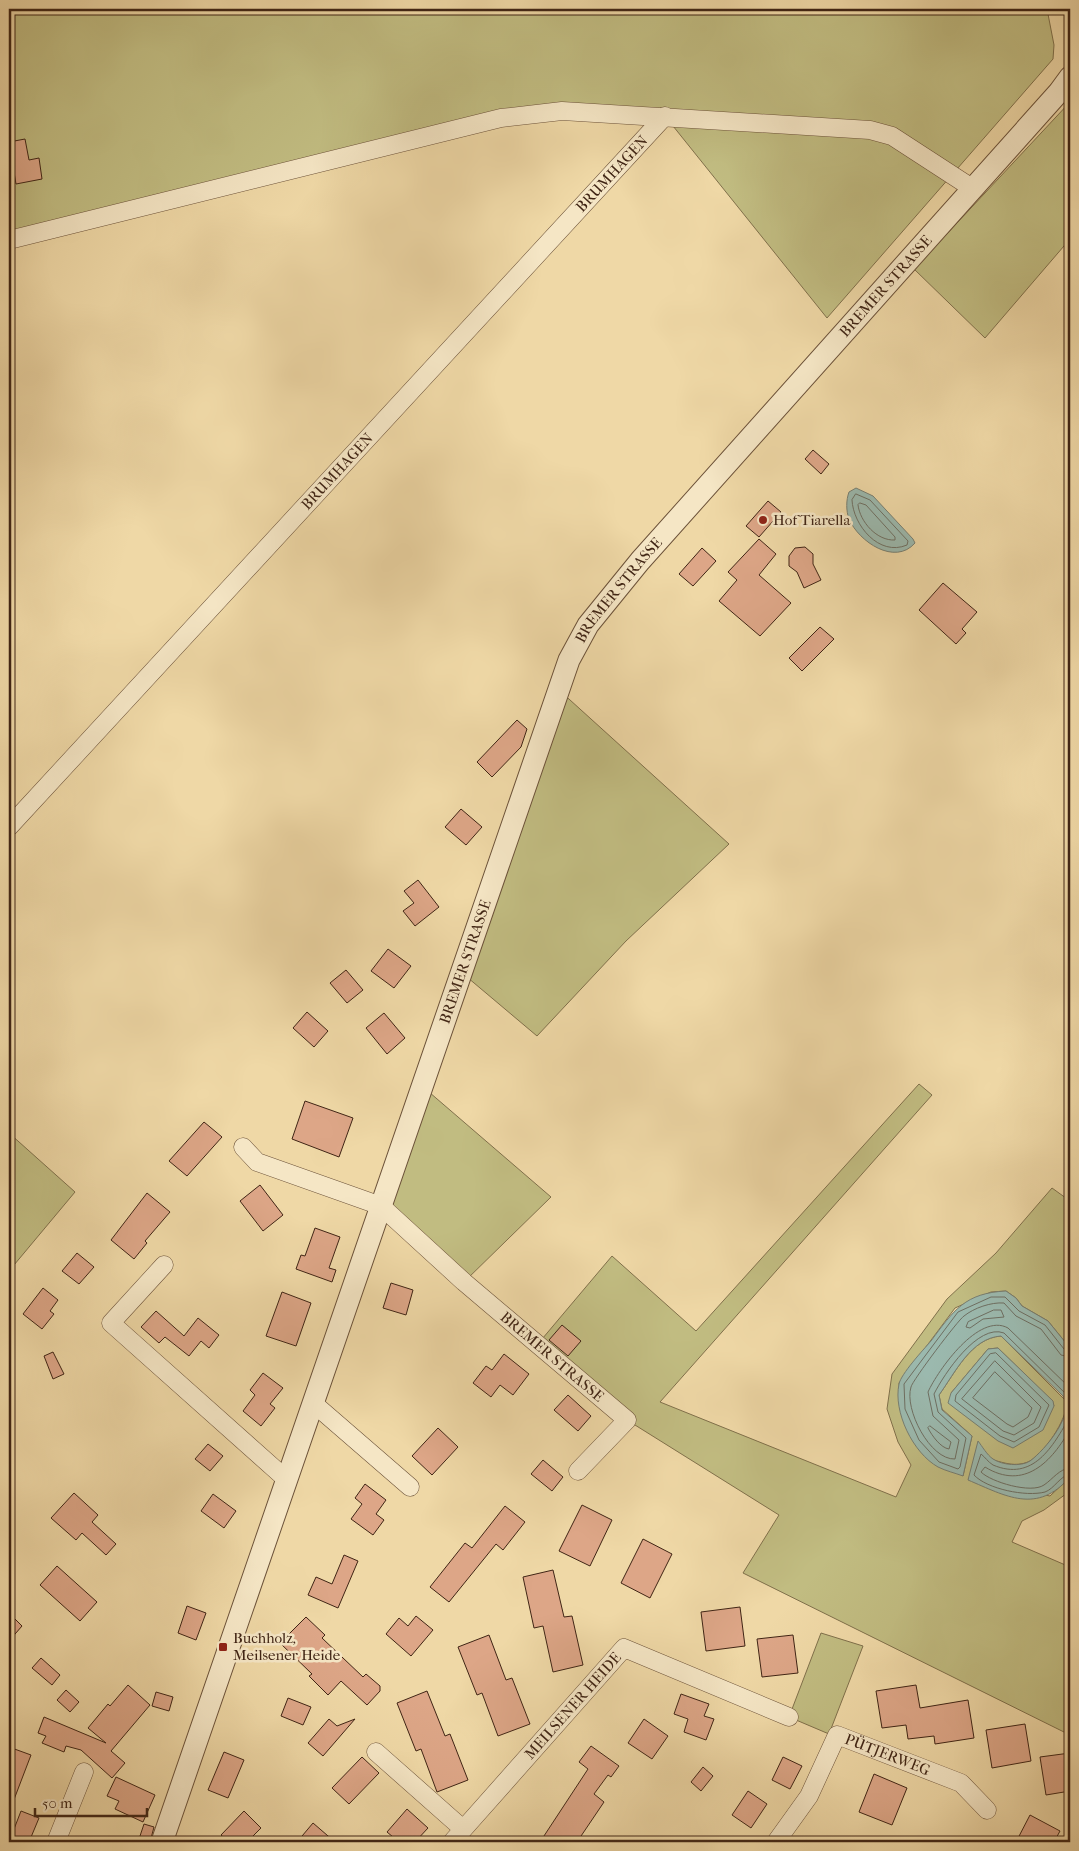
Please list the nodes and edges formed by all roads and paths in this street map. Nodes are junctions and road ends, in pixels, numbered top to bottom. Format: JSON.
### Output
{"nodes":[{"id":1,"x":1067,"y":84,"type":"edge"},
{"id":2,"x":665,"y":116,"type":"junction"},
{"id":3,"x":972,"y":188,"type":"junction"},
{"id":4,"x":9,"y":240,"type":"edge"},
{"id":5,"x":9,"y":827,"type":"edge"},
{"id":6,"x":243,"y":1147,"type":"dead end"},
{"id":7,"x":381,"y":1206,"type":"junction"},
{"id":8,"x":164,"y":1265,"type":"dead end"},
{"id":9,"x":313,"y":1403,"type":"junction"},
{"id":10,"x":578,"y":1471,"type":"dead end"},
{"id":11,"x":286,"y":1479,"type":"junction"},
{"id":12,"x":410,"y":1487,"type":"dead end"},
{"id":13,"x":789,"y":1717,"type":"dead end"},
{"id":14,"x":376,"y":1752,"type":"dead end"},
{"id":15,"x":84,"y":1772,"type":"dead end"},
{"id":16,"x":987,"y":1810,"type":"dead end"},
{"id":17,"x":457,"y":1836,"type":"edge"},
{"id":18,"x":56,"y":1842,"type":"edge"},
{"id":19,"x":162,"y":1842,"type":"edge"},
{"id":20,"x":776,"y":1842,"type":"edge"}],
"edges":[{"from":1,"to":3,"type":"street","name":"BREMER STRASSE"},
{"from":2,"to":3,"type":"street","name":"BRUMHAGEN"},
{"from":2,"to":4,"type":"street","name":"BRUMHAGEN"},
{"from":2,"to":5,"type":"street","name":"BRUMHAGEN"},
{"from":3,"to":7,"type":"street","name":"BREMER STRASSE"},
{"from":6,"to":7,"type":"street","name":"BREMER STRASSE"},
{"from":7,"to":9,"type":"street","name":"BREMER STRASSE"},
{"from":7,"to":10,"type":"street","name":"BREMER STRASSE"},
{"from":8,"to":11,"type":"street"},
{"from":9,"to":11,"type":"street","name":"BREMER STRASSE"},
{"from":9,"to":12,"type":"street"},
{"from":11,"to":19,"type":"street","name":"BREMER STRASSE"},
{"from":13,"to":17,"type":"street","name":"MEILSENER HEIDE"},
{"from":14,"to":17,"type":"street","name":"MEILSENER HEIDE"},
{"from":15,"to":18,"type":"street"},
{"from":16,"to":20,"type":"street","name":"PÜTJERWEG"}]}
